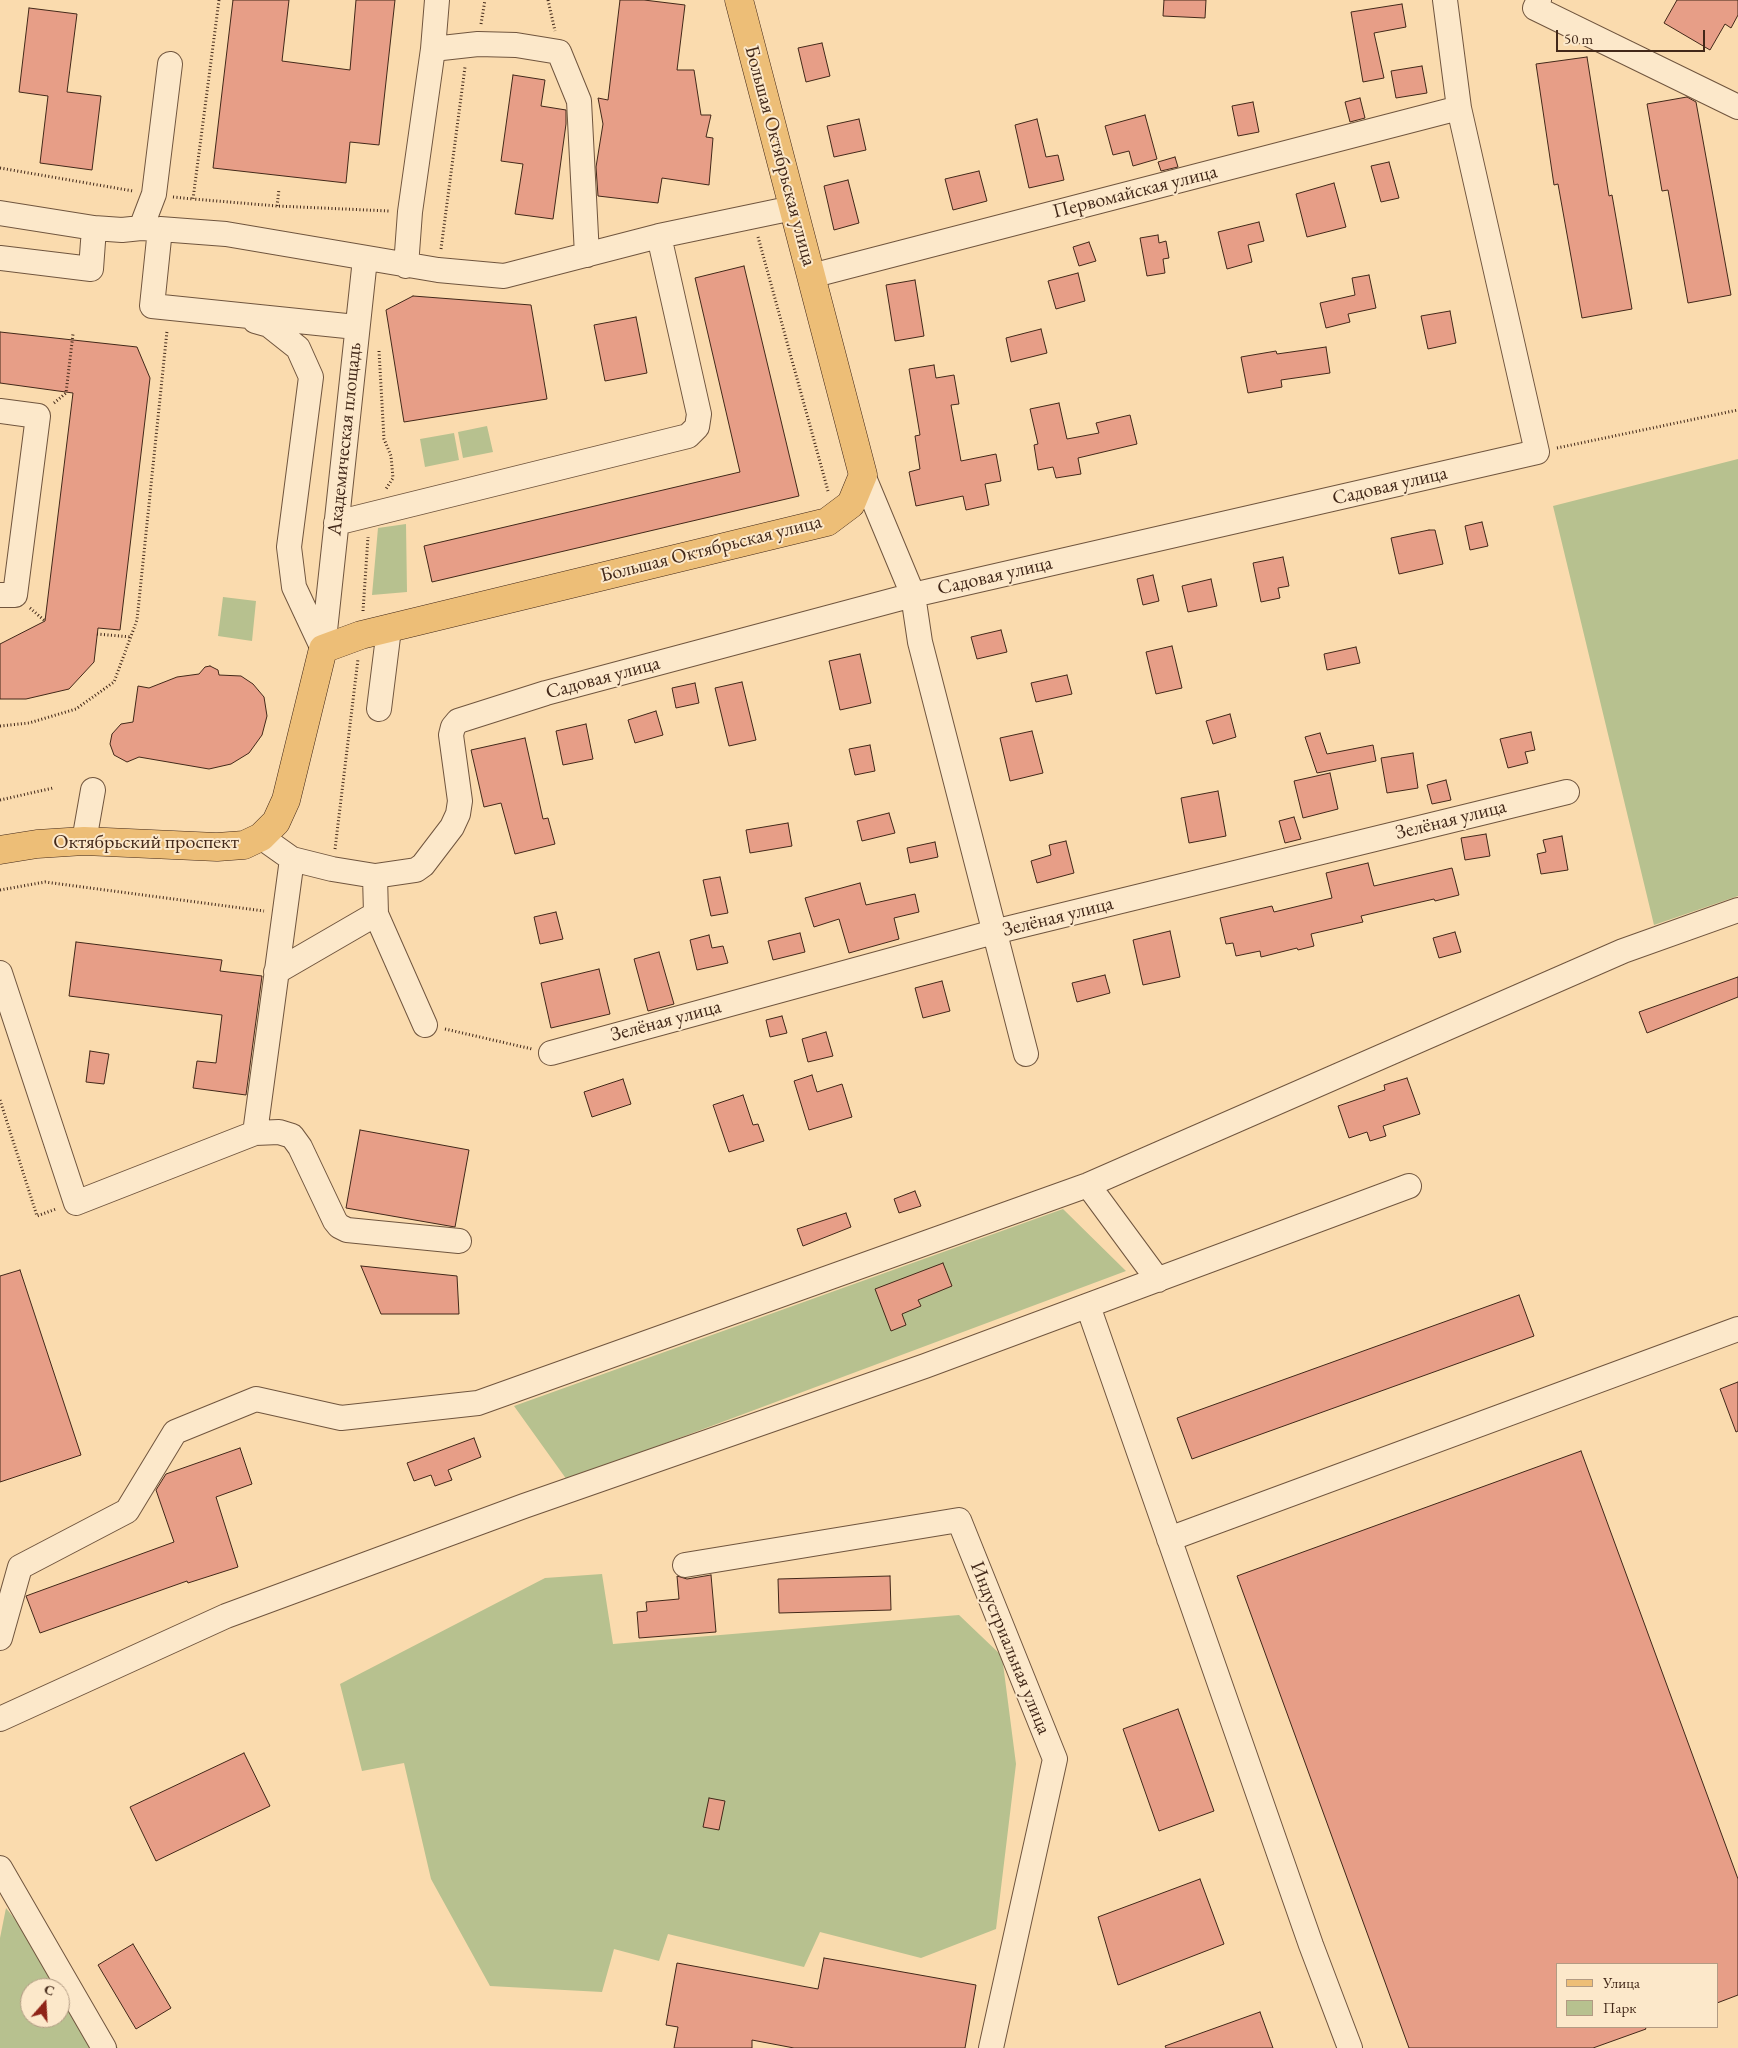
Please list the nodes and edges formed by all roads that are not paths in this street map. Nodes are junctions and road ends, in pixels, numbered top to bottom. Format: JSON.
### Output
{"nodes":[{"id":1,"x":437,"y":0,"type":"edge"},
{"id":2,"x":739,"y":0,"type":"edge"},
{"id":3,"x":1446,"y":0,"type":"edge"},
{"id":4,"x":1539,"y":0,"type":"edge"},
{"id":5,"x":433,"y":49,"type":"junction"},
{"id":6,"x":170,"y":64,"type":"dead end"},
{"id":7,"x":1738,"y":107,"type":"edge"},
{"id":8,"x":1459,"y":108,"type":"junction"},
{"id":9,"x":794,"y":208,"type":"junction"},
{"id":10,"x":0,"y":213,"type":"edge"},
{"id":11,"x":94,"y":228,"type":"junction"},
{"id":12,"x":150,"y":229,"type":"junction"},
{"id":13,"x":659,"y":236,"type":"junction"},
{"id":14,"x":587,"y":255,"type":"junction"},
{"id":15,"x":0,"y":258,"type":"edge"},
{"id":16,"x":365,"y":259,"type":"junction"},
{"id":17,"x":406,"y":266,"type":"junction"},
{"id":18,"x":811,"y":276,"type":"junction"},
{"id":19,"x":232,"y":314,"type":"junction"},
{"id":20,"x":356,"y":327,"type":"junction"},
{"id":21,"x":0,"y":411,"type":"edge"},
{"id":22,"x":863,"y":474,"type":"junction"},
{"id":23,"x":336,"y":523,"type":"junction"},
{"id":24,"x":913,"y":595,"type":"junction"},
{"id":25,"x":0,"y":596,"type":"edge"},
{"id":26,"x":381,"y":618,"type":"junction"},
{"id":27,"x":323,"y":649,"type":"junction"},
{"id":28,"x":379,"y":710,"type":"dead end"},
{"id":29,"x":93,"y":790,"type":"dead end"},
{"id":30,"x":1567,"y":792,"type":"dead end"},
{"id":31,"x":261,"y":837,"type":"junction"},
{"id":32,"x":84,"y":841,"type":"junction"},
{"id":33,"x":0,"y":850,"type":"edge"},
{"id":34,"x":292,"y":859,"type":"junction"},
{"id":35,"x":376,"y":876,"type":"junction"},
{"id":36,"x":1738,"y":910,"type":"edge"},
{"id":37,"x":376,"y":914,"type":"junction"},
{"id":38,"x":994,"y":932,"type":"junction"},
{"id":39,"x":0,"y":972,"type":"edge"},
{"id":40,"x":276,"y":972,"type":"junction"},
{"id":41,"x":425,"y":1025,"type":"road end"},
{"id":42,"x":551,"y":1053,"type":"road end"},
{"id":43,"x":1026,"y":1054,"type":"dead end"},
{"id":44,"x":255,"y":1133,"type":"junction"},
{"id":45,"x":1088,"y":1185,"type":"junction"},
{"id":46,"x":1409,"y":1186,"type":"dead end"},
{"id":47,"x":458,"y":1241,"type":"dead end"},
{"id":48,"x":1158,"y":1280,"type":"junction"},
{"id":49,"x":1088,"y":1306,"type":"junction"},
{"id":50,"x":1738,"y":1329,"type":"edge"},
{"id":51,"x":1169,"y":1539,"type":"junction"},
{"id":52,"x":685,"y":1565,"type":"dead end"},
{"id":53,"x":0,"y":1638,"type":"edge"},
{"id":54,"x":0,"y":1719,"type":"edge"},
{"id":55,"x":0,"y":1868,"type":"edge"},
{"id":56,"x":104,"y":2048,"type":"edge"},
{"id":57,"x":991,"y":2048,"type":"edge"},
{"id":58,"x":1350,"y":2048,"type":"edge"}],
"edges":[{"from":1,"to":5,"type":"street"},
{"from":2,"to":9,"type":"main road","name":"Большая Октябрьская улица"},
{"from":3,"to":8,"type":"street"},
{"from":4,"to":7,"type":"street"},
{"from":5,"to":14,"type":"street"},
{"from":5,"to":17,"type":"street"},
{"from":6,"to":12,"type":"street"},
{"from":8,"to":18,"type":"street","name":"Первомайская улица"},
{"from":8,"to":24,"type":"street","name":"Садовая улица"},
{"from":9,"to":13,"type":"street"},
{"from":9,"to":18,"type":"main road","name":"Большая Октябрьская улица"},
{"from":10,"to":11,"type":"street"},
{"from":11,"to":12,"type":"street"},
{"from":11,"to":15,"type":"street"},
{"from":12,"to":16,"type":"street"},
{"from":12,"to":19,"type":"street","name":"Академическая площадь"},
{"from":13,"to":14,"type":"street"},
{"from":13,"to":23,"type":"street"},
{"from":14,"to":17,"type":"street"},
{"from":16,"to":17,"type":"street"},
{"from":16,"to":20,"type":"street"},
{"from":18,"to":22,"type":"main road","name":"Большая Октябрьская улица"},
{"from":19,"to":20,"type":"street","name":"Академическая площадь"},
{"from":19,"to":27,"type":"street"},
{"from":20,"to":23,"type":"street","name":"Академическая площадь"},
{"from":21,"to":25,"type":"street"},
{"from":22,"to":24,"type":"street"},
{"from":22,"to":26,"type":"main road","name":"Большая Октябрьская улица"},
{"from":23,"to":27,"type":"street","name":"Академическая площадь"},
{"from":24,"to":35,"type":"street","name":"Садовая улица"},
{"from":24,"to":38,"type":"street"},
{"from":26,"to":27,"type":"main road","name":"Большая Октябрьская улица"},
{"from":26,"to":28,"type":"street"},
{"from":27,"to":31,"type":"main road"},
{"from":29,"to":32,"type":"street"},
{"from":30,"to":38,"type":"street","name":"Зелёная улица"},
{"from":31,"to":32,"type":"main road","name":"Октябрьский проспект"},
{"from":31,"to":34,"type":"street"},
{"from":32,"to":33,"type":"main road","name":"Октябрьский проспект"},
{"from":34,"to":35,"type":"street"},
{"from":34,"to":40,"type":"street"},
{"from":35,"to":37,"type":"street"},
{"from":36,"to":45,"type":"street"},
{"from":37,"to":40,"type":"street"},
{"from":37,"to":41,"type":"street"},
{"from":38,"to":42,"type":"street","name":"Зелёная улица"},
{"from":38,"to":43,"type":"street"},
{"from":39,"to":44,"type":"street"},
{"from":40,"to":44,"type":"street"},
{"from":44,"to":47,"type":"street"},
{"from":45,"to":48,"type":"street"},
{"from":45,"to":53,"type":"street"},
{"from":46,"to":48,"type":"street"},
{"from":48,"to":49,"type":"street"},
{"from":49,"to":51,"type":"street"},
{"from":49,"to":54,"type":"street"},
{"from":50,"to":51,"type":"street"},
{"from":51,"to":58,"type":"street"},
{"from":52,"to":57,"type":"street","name":"Индустриальная улица"},
{"from":55,"to":56,"type":"street"}]}
